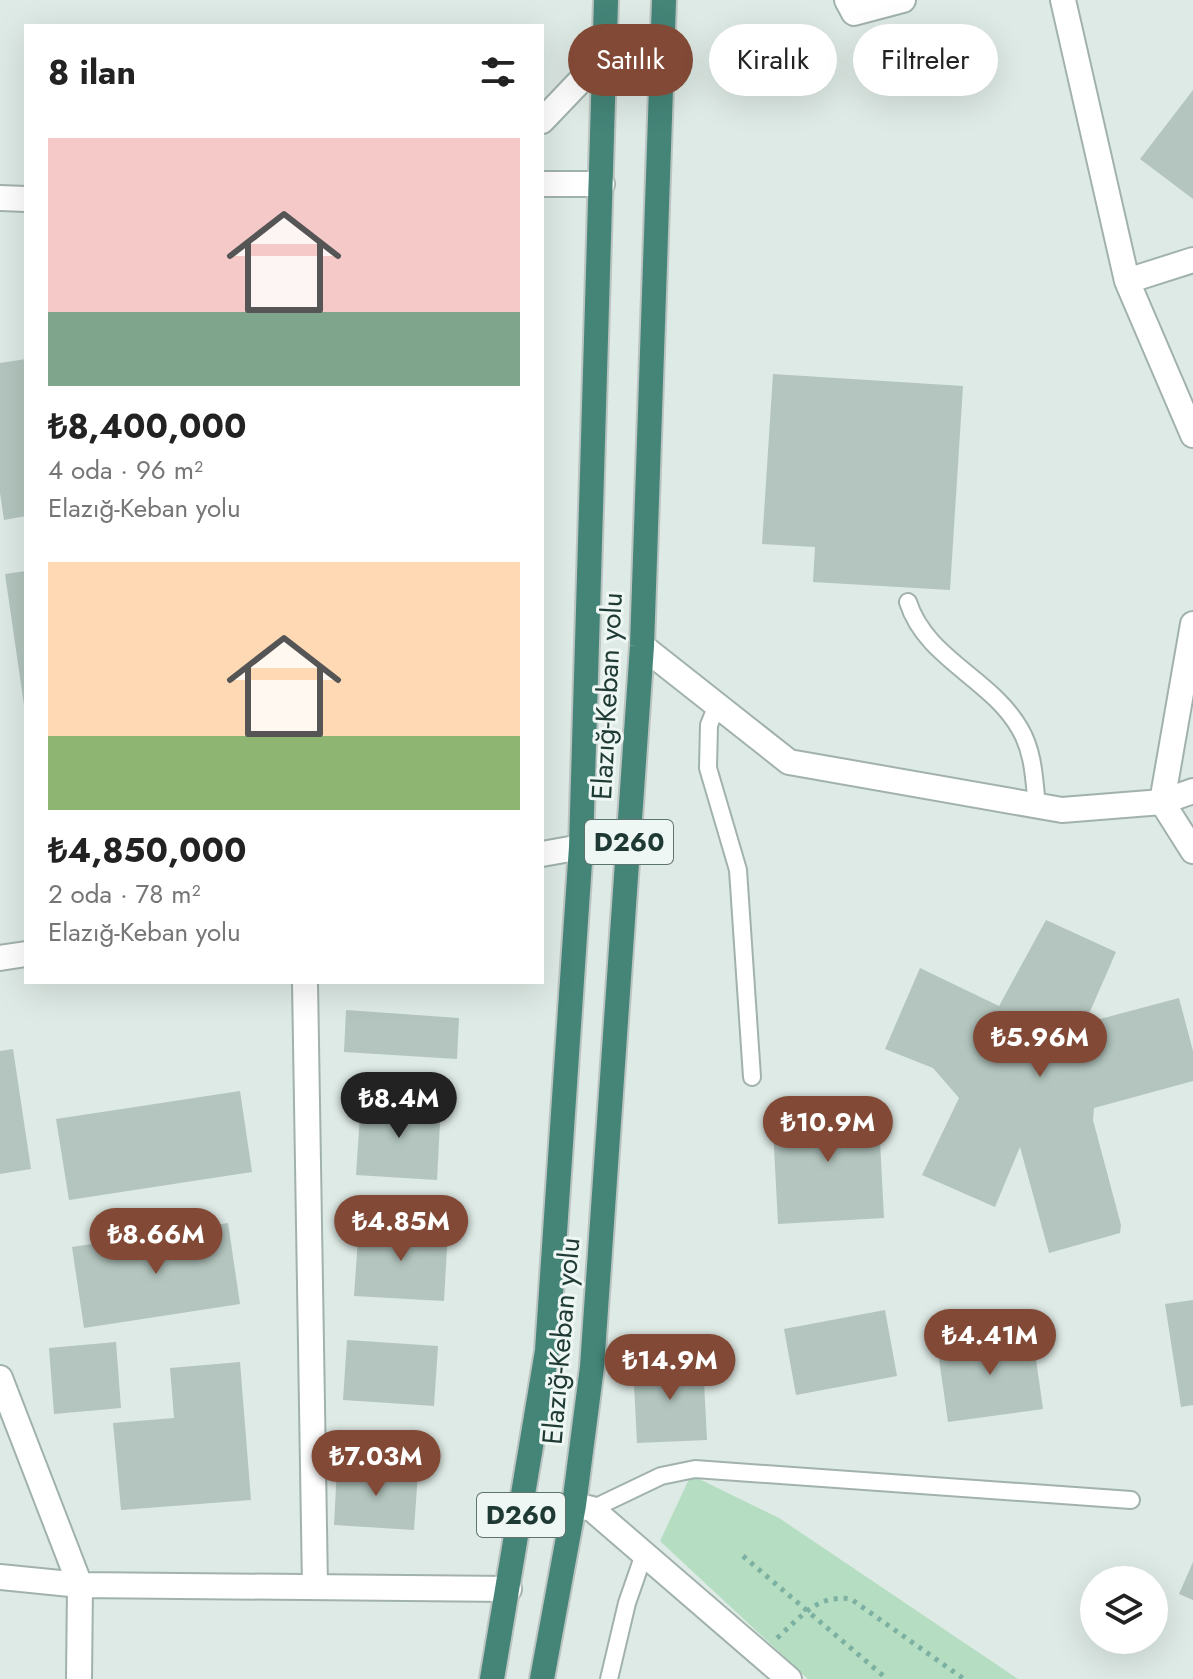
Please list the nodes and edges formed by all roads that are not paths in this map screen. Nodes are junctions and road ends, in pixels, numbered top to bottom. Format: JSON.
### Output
{"nodes":[{"id":1,"x":606,"y":0,"type":"edge"},
{"id":2,"x":664,"y":0,"type":"edge"},
{"id":3,"x":847,"y":0,"type":"edge"},
{"id":4,"x":903,"y":0,"type":"edge"},
{"id":5,"x":1063,"y":0,"type":"edge"},
{"id":6,"x":606,"y":24,"type":"edge"},
{"id":7,"x":568,"y":94,"type":"edge"},
{"id":8,"x":604,"y":96,"type":"edge"},
{"id":9,"x":544,"y":119,"type":"edge"},
{"id":10,"x":544,"y":184,"type":"edge"},
{"id":11,"x":602,"y":184,"type":"junction"},
{"id":12,"x":0,"y":198,"type":"edge"},
{"id":13,"x":24,"y":199,"type":"edge"},
{"id":14,"x":1193,"y":260,"type":"edge"},
{"id":15,"x":1127,"y":281,"type":"junction"},
{"id":16,"x":1193,"y":435,"type":"edge"},
{"id":17,"x":908,"y":602,"type":"dead end"},
{"id":18,"x":1193,"y":624,"type":"edge"},
{"id":19,"x":642,"y":646,"type":"junction"},
{"id":20,"x":717,"y":705,"type":"junction"},
{"id":21,"x":1193,"y":791,"type":"edge"},
{"id":22,"x":1162,"y":802,"type":"junction"},
{"id":23,"x":1037,"y":806,"type":"junction"},
{"id":24,"x":581,"y":847,"type":"junction"},
{"id":25,"x":1193,"y":851,"type":"edge"},
{"id":26,"x":544,"y":854,"type":"edge"},
{"id":27,"x":24,"y":954,"type":"edge"},
{"id":28,"x":0,"y":958,"type":"edge"},
{"id":29,"x":305,"y":984,"type":"edge"},
{"id":30,"x":752,"y":1077,"type":"dead end"},
{"id":31,"x":0,"y":1378,"type":"edge"},
{"id":32,"x":1131,"y":1500,"type":"dead end"},
{"id":33,"x":583,"y":1507,"type":"junction"},
{"id":34,"x":644,"y":1554,"type":"junction"},
{"id":35,"x":0,"y":1577,"type":"edge"},
{"id":36,"x":80,"y":1585,"type":"junction"},
{"id":37,"x":315,"y":1587,"type":"junction"},
{"id":38,"x":509,"y":1589,"type":"junction"},
{"id":39,"x":79,"y":1679,"type":"edge"},
{"id":40,"x":492,"y":1679,"type":"edge"},
{"id":41,"x":542,"y":1679,"type":"edge"},
{"id":42,"x":609,"y":1679,"type":"edge"},
{"id":43,"x":789,"y":1679,"type":"edge"}],
"edges":[{"from":1,"to":6,"type":"highway","name":"Elazığ-Keban yolu","number":"D260"},
{"from":2,"to":19,"type":"highway","name":"Elazığ-Keban yolu","number":"D260"},
{"from":3,"to":4,"type":"street"},
{"from":5,"to":15,"type":"street"},
{"from":7,"to":9,"type":"street"},
{"from":8,"to":11,"type":"highway","name":"Elazığ-Keban yolu","number":"D260"},
{"from":10,"to":11,"type":"street"},
{"from":11,"to":24,"type":"highway","name":"Elazığ-Keban yolu","number":"D260"},
{"from":12,"to":13,"type":"street"},
{"from":14,"to":15,"type":"street"},
{"from":15,"to":16,"type":"street"},
{"from":17,"to":23,"type":"lane"},
{"from":18,"to":22,"type":"street"},
{"from":19,"to":20,"type":"street"},
{"from":19,"to":33,"type":"highway","name":"Elazığ-Keban yolu","number":"D260"},
{"from":20,"to":23,"type":"street"},
{"from":20,"to":30,"type":"lane"},
{"from":21,"to":22,"type":"street"},
{"from":22,"to":23,"type":"street"},
{"from":22,"to":25,"type":"street"},
{"from":24,"to":26,"type":"street"},
{"from":24,"to":38,"type":"highway","name":"Elazığ-Keban yolu","number":"D260"},
{"from":27,"to":28,"type":"street"},
{"from":29,"to":37,"type":"street"},
{"from":31,"to":36,"type":"street"},
{"from":32,"to":33,"type":"lane"},
{"from":33,"to":34,"type":"street"},
{"from":33,"to":41,"type":"highway","name":"Elazığ-Keban yolu","number":"D260"},
{"from":34,"to":42,"type":"lane"},
{"from":34,"to":43,"type":"street"},
{"from":35,"to":36,"type":"street"},
{"from":36,"to":37,"type":"street"},
{"from":36,"to":39,"type":"street"},
{"from":37,"to":38,"type":"street"},
{"from":38,"to":40,"type":"highway","name":"Elazığ-Keban yolu","number":"D260"}]}
